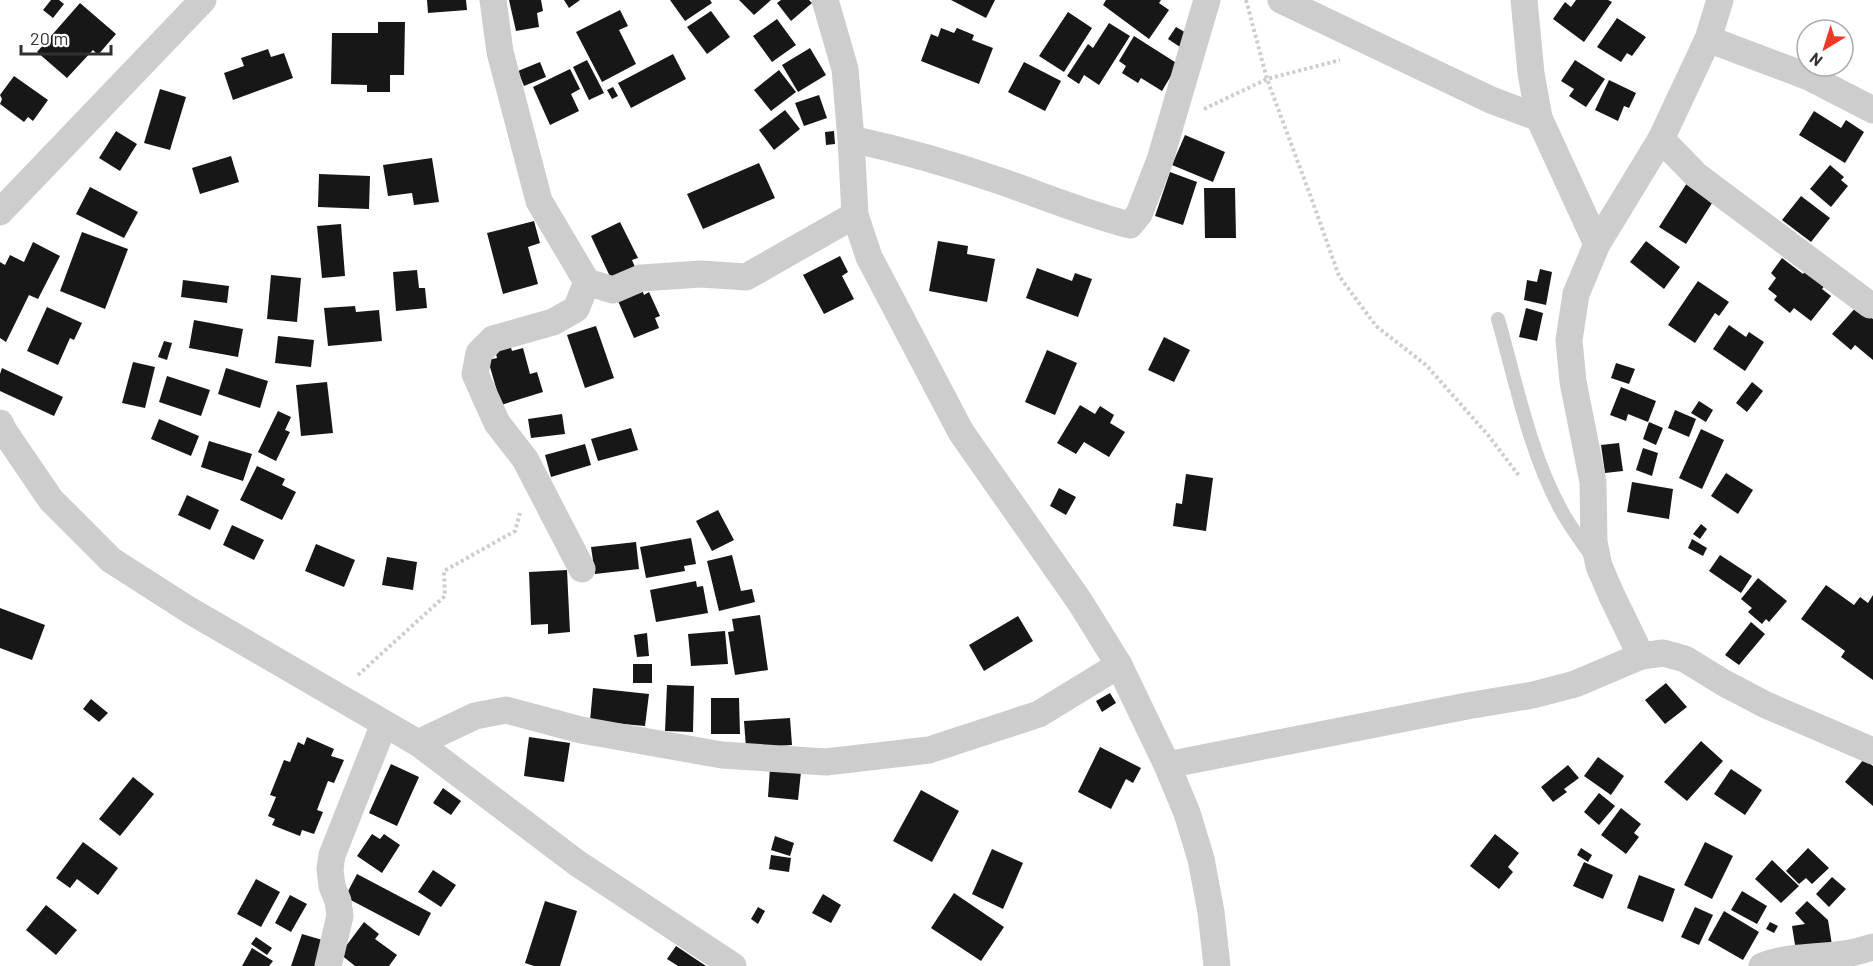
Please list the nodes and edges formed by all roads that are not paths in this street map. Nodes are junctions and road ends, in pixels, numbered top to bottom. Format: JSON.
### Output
{"nodes":[{"id":1,"x":203,"y":0,"type":"edge"},
{"id":2,"x":493,"y":0,"type":"edge"},
{"id":3,"x":825,"y":0,"type":"edge"},
{"id":4,"x":1207,"y":0,"type":"edge"},
{"id":5,"x":1281,"y":0,"type":"edge"},
{"id":6,"x":1524,"y":0,"type":"edge"},
{"id":7,"x":1720,"y":0,"type":"edge"},
{"id":8,"x":1708,"y":39,"type":"junction"},
{"id":9,"x":1873,"y":110,"type":"edge"},
{"id":10,"x":1539,"y":118,"type":"junction"},
{"id":11,"x":851,"y":139,"type":"junction"},
{"id":12,"x":1661,"y":139,"type":"junction"},
{"id":13,"x":0,"y":212,"type":"edge"},
{"id":14,"x":855,"y":215,"type":"junction"},
{"id":15,"x":1597,"y":244,"type":"junction"},
{"id":16,"x":587,"y":282,"type":"junction"},
{"id":17,"x":1870,"y":305,"type":"dead end"},
{"id":18,"x":1498,"y":319,"type":"dead end"},
{"id":19,"x":0,"y":423,"type":"edge"},
{"id":20,"x":1599,"y":566,"type":"junction"},
{"id":21,"x":582,"y":569,"type":"dead end"},
{"id":22,"x":1641,"y":656,"type":"junction"},
{"id":23,"x":1119,"y":665,"type":"junction"},
{"id":24,"x":384,"y":724,"type":"junction"},
{"id":25,"x":418,"y":744,"type":"junction"},
{"id":26,"x":1873,"y":751,"type":"edge"},
{"id":27,"x":1167,"y":765,"type":"junction"},
{"id":28,"x":1873,"y":947,"type":"edge"},
{"id":29,"x":328,"y":966,"type":"edge"},
{"id":30,"x":733,"y":966,"type":"edge"},
{"id":31,"x":1217,"y":966,"type":"edge"},
{"id":32,"x":1762,"y":966,"type":"edge"}],
"edges":[{"from":1,"to":13,"type":"street"},
{"from":2,"to":16,"type":"street"},
{"from":3,"to":11,"type":"street"},
{"from":4,"to":11,"type":"street"},
{"from":5,"to":10,"type":"street"},
{"from":6,"to":10,"type":"street"},
{"from":7,"to":8,"type":"street"},
{"from":8,"to":9,"type":"street"},
{"from":8,"to":12,"type":"street"},
{"from":10,"to":15,"type":"street"},
{"from":11,"to":14,"type":"street"},
{"from":12,"to":15,"type":"street"},
{"from":12,"to":17,"type":"street"},
{"from":14,"to":16,"type":"street"},
{"from":14,"to":23,"type":"street"},
{"from":15,"to":20,"type":"street"},
{"from":16,"to":21,"type":"street"},
{"from":18,"to":20,"type":"lane"},
{"from":19,"to":24,"type":"street"},
{"from":20,"to":22,"type":"street"},
{"from":22,"to":26,"type":"street"},
{"from":22,"to":27,"type":"street"},
{"from":23,"to":25,"type":"street"},
{"from":23,"to":27,"type":"street"},
{"from":24,"to":25,"type":"street"},
{"from":24,"to":29,"type":"street"},
{"from":25,"to":30,"type":"street"},
{"from":27,"to":31,"type":"street"},
{"from":28,"to":32,"type":"street"}]}
